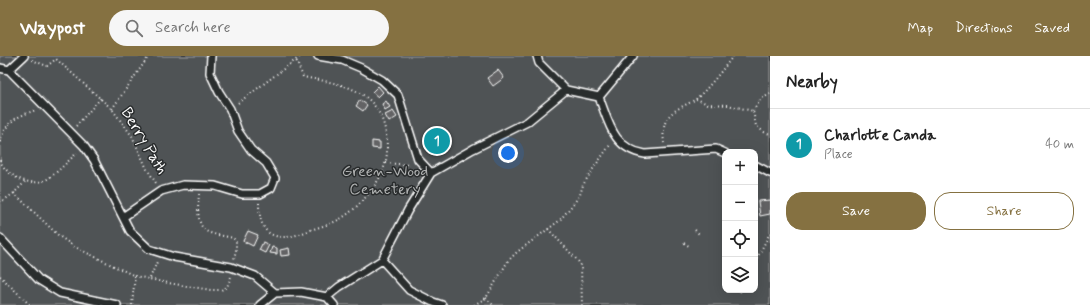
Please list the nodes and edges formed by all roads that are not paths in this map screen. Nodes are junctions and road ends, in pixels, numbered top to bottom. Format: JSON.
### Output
{"nodes":[{"id":1,"x":24,"y":56,"type":"edge"},
{"id":2,"x":211,"y":56,"type":"edge"},
{"id":3,"x":318,"y":56,"type":"edge"},
{"id":4,"x":537,"y":56,"type":"edge"},
{"id":5,"x":633,"y":56,"type":"edge"},
{"id":6,"x":0,"y":68,"type":"edge"},
{"id":7,"x":10,"y":70,"type":"junction"},
{"id":8,"x":566,"y":90,"type":"junction"},
{"id":9,"x":599,"y":98,"type":"junction"},
{"id":10,"x":722,"y":152,"type":"edge"},
{"id":11,"x":758,"y":167,"type":"edge"},
{"id":12,"x":431,"y":173,"type":"junction"},
{"id":13,"x":770,"y":173,"type":"edge"},
{"id":14,"x":123,"y":217,"type":"junction"},
{"id":15,"x":0,"y":238,"type":"edge"},
{"id":16,"x":382,"y":260,"type":"junction"},
{"id":17,"x":275,"y":293,"type":"junction"},
{"id":18,"x":327,"y":297,"type":"junction"},
{"id":19,"x":116,"y":305,"type":"edge"},
{"id":20,"x":260,"y":305,"type":"edge"},
{"id":21,"x":334,"y":305,"type":"edge"},
{"id":22,"x":442,"y":305,"type":"edge"}],
"edges":[{"from":1,"to":7,"type":"lane"},
{"from":2,"to":14,"type":"lane"},
{"from":3,"to":12,"type":"lane"},
{"from":4,"to":8,"type":"lane"},
{"from":5,"to":9,"type":"lane"},
{"from":6,"to":7,"type":"lane"},
{"from":7,"to":14,"type":"lane"},
{"from":8,"to":9,"type":"lane"},
{"from":8,"to":12,"type":"lane"},
{"from":9,"to":10,"type":"lane"},
{"from":11,"to":13,"type":"lane"},
{"from":12,"to":16,"type":"lane"},
{"from":14,"to":17,"type":"lane"},
{"from":15,"to":19,"type":"lane"},
{"from":16,"to":18,"type":"lane"},
{"from":16,"to":22,"type":"lane"},
{"from":17,"to":18,"type":"lane"},
{"from":17,"to":20,"type":"lane"},
{"from":18,"to":21,"type":"lane"}]}
